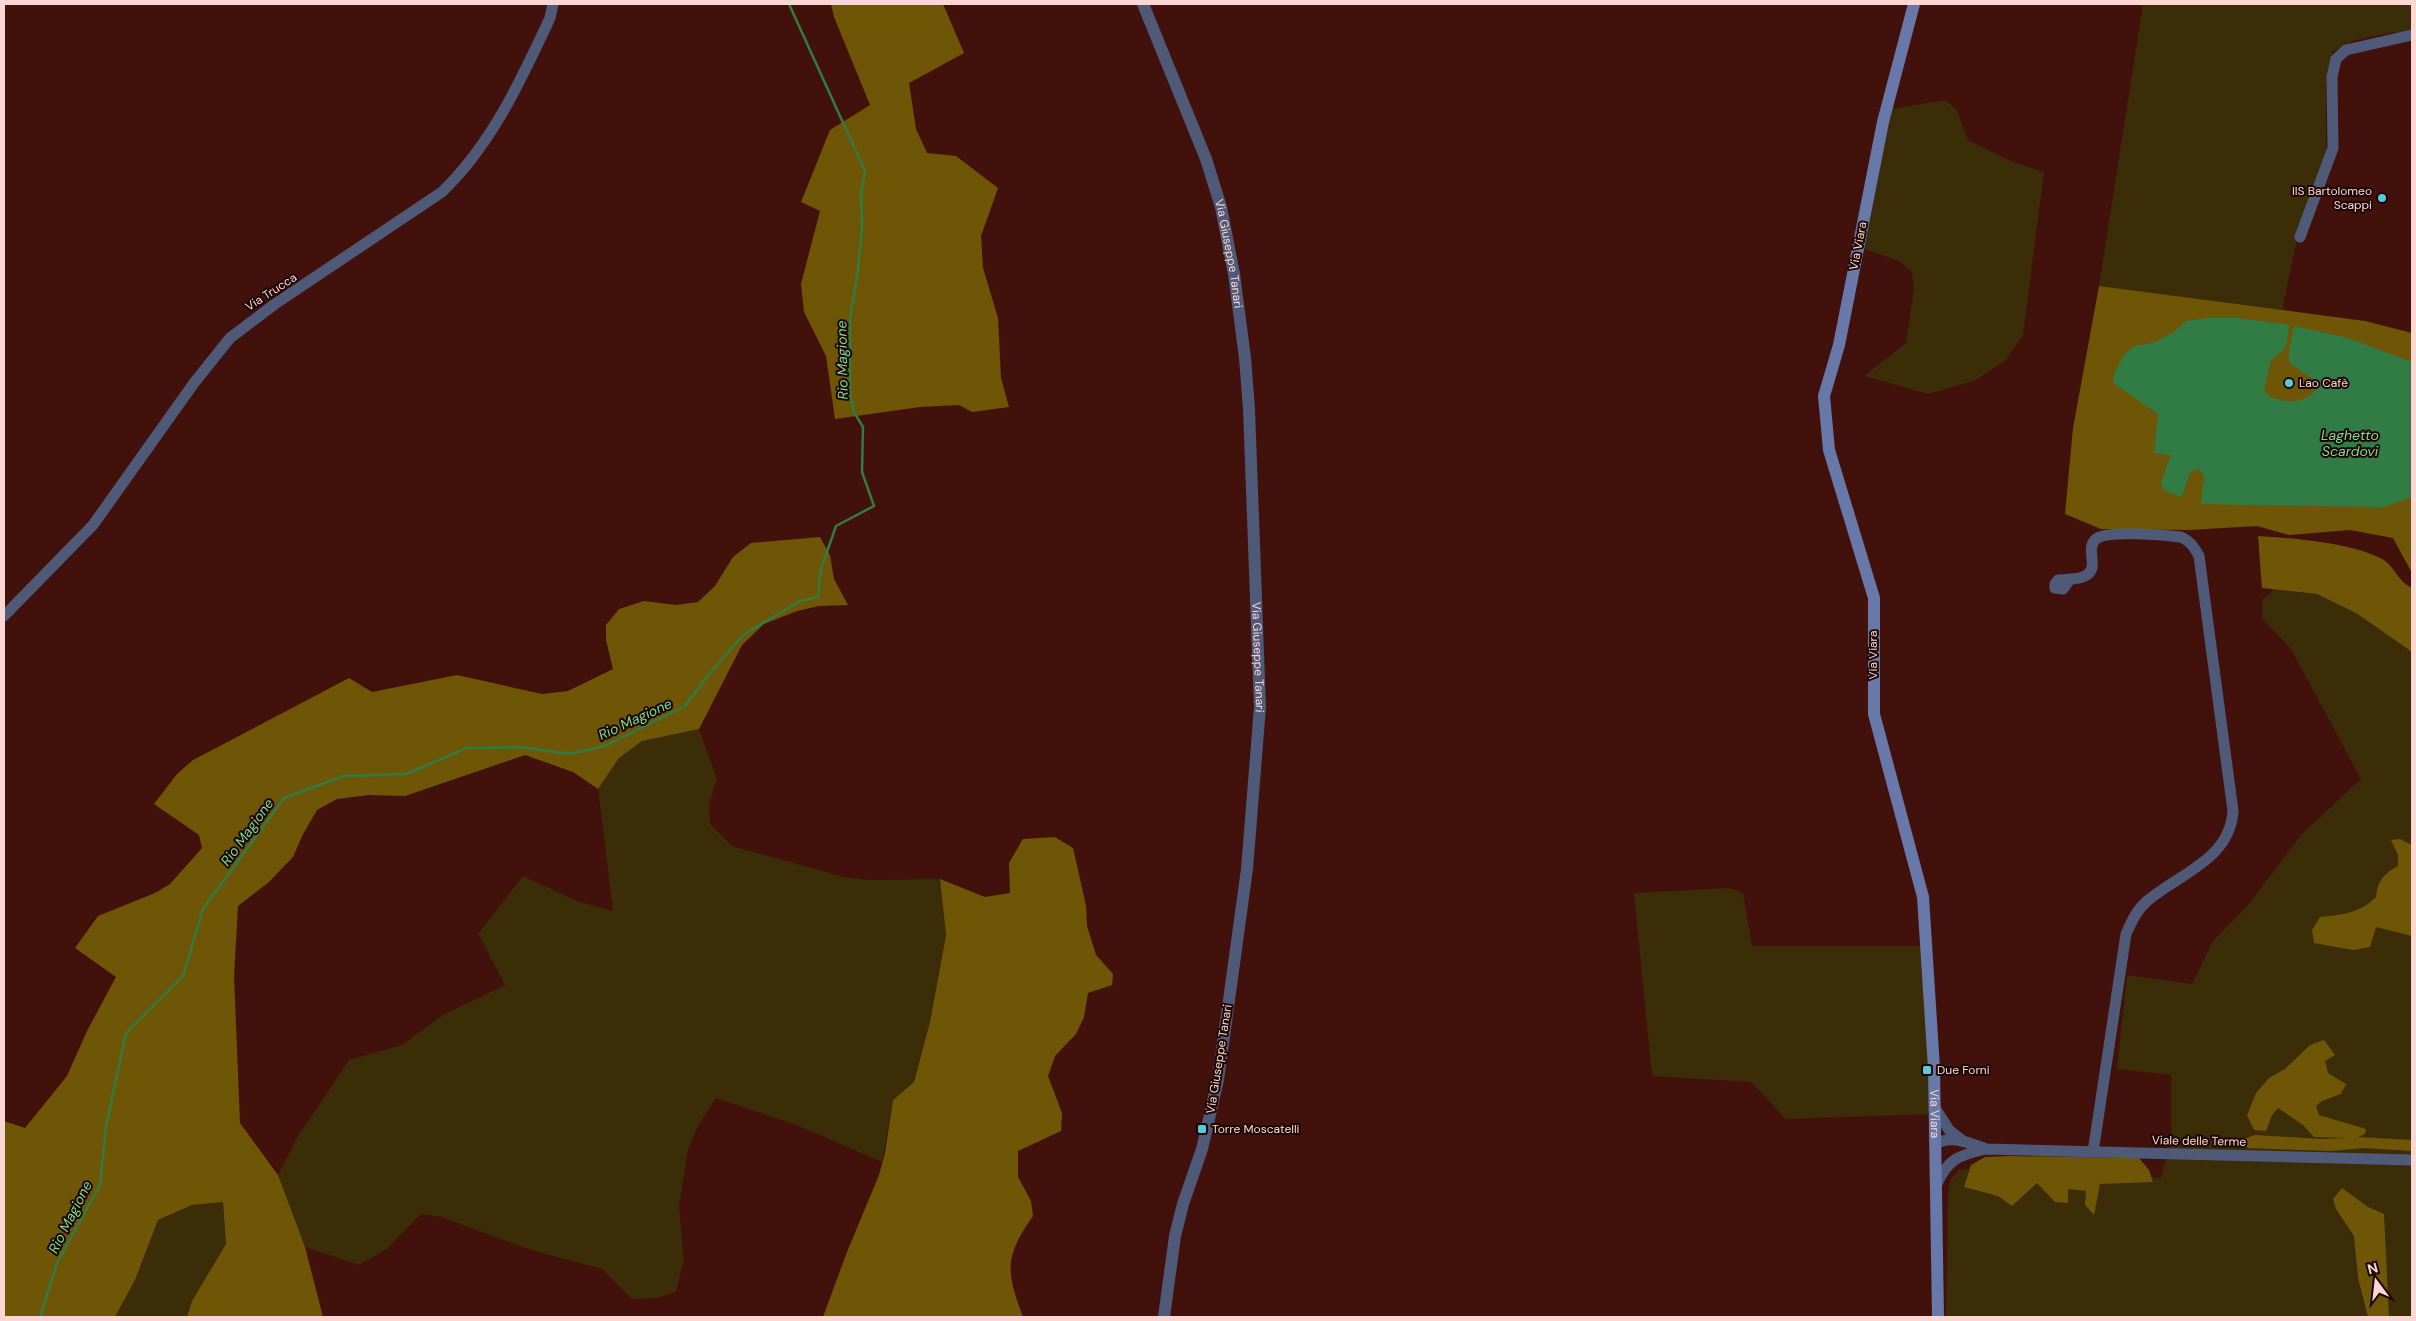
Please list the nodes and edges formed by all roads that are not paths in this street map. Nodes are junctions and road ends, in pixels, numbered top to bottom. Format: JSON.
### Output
{"nodes":[{"id":1,"x":553,"y":4,"type":"edge"},
{"id":2,"x":1143,"y":4,"type":"edge"},
{"id":3,"x":1914,"y":4,"type":"edge"},
{"id":4,"x":2412,"y":35,"type":"edge"},
{"id":5,"x":2300,"y":237,"type":"dead end"},
{"id":6,"x":2070,"y":579,"type":"dead end"},
{"id":7,"x":4,"y":616,"type":"edge"},
{"id":8,"x":1935,"y":1108,"type":"junction"},
{"id":9,"x":1963,"y":1141,"type":"junction"},
{"id":10,"x":1935,"y":1148,"type":"junction"},
{"id":11,"x":1986,"y":1149,"type":"junction"},
{"id":12,"x":2093,"y":1152,"type":"junction"},
{"id":13,"x":1954,"y":1160,"type":"junction"},
{"id":14,"x":2412,"y":1160,"type":"edge"},
{"id":15,"x":1936,"y":1188,"type":"junction"},
{"id":16,"x":1164,"y":1317,"type":"edge"},
{"id":17,"x":1938,"y":1317,"type":"edge"}],
"edges":[{"from":1,"to":7,"type":"street","name":"Via Trucca"},
{"from":2,"to":16,"type":"street","name":"Via Giuseppe Tanari"},
{"from":3,"to":8,"type":"main road","name":"Via Viara"},
{"from":4,"to":5,"type":"street"},
{"from":6,"to":12,"type":"street"},
{"from":8,"to":9,"type":"street","name":"Viale delle Terme"},
{"from":8,"to":10,"type":"main road","name":"Via Viara"},
{"from":9,"to":10,"type":"street","name":"Viale delle Terme"},
{"from":9,"to":11,"type":"street","name":"Viale delle Terme"},
{"from":10,"to":13,"type":"street"},
{"from":10,"to":15,"type":"main road","name":"Via Viara"},
{"from":11,"to":12,"type":"street","name":"Viale delle Terme"},
{"from":11,"to":13,"type":"street","name":"Viale delle Terme"},
{"from":12,"to":14,"type":"street","name":"Viale delle Terme"},
{"from":13,"to":15,"type":"street"},
{"from":15,"to":17,"type":"main road","name":"Via Viara"}]}
